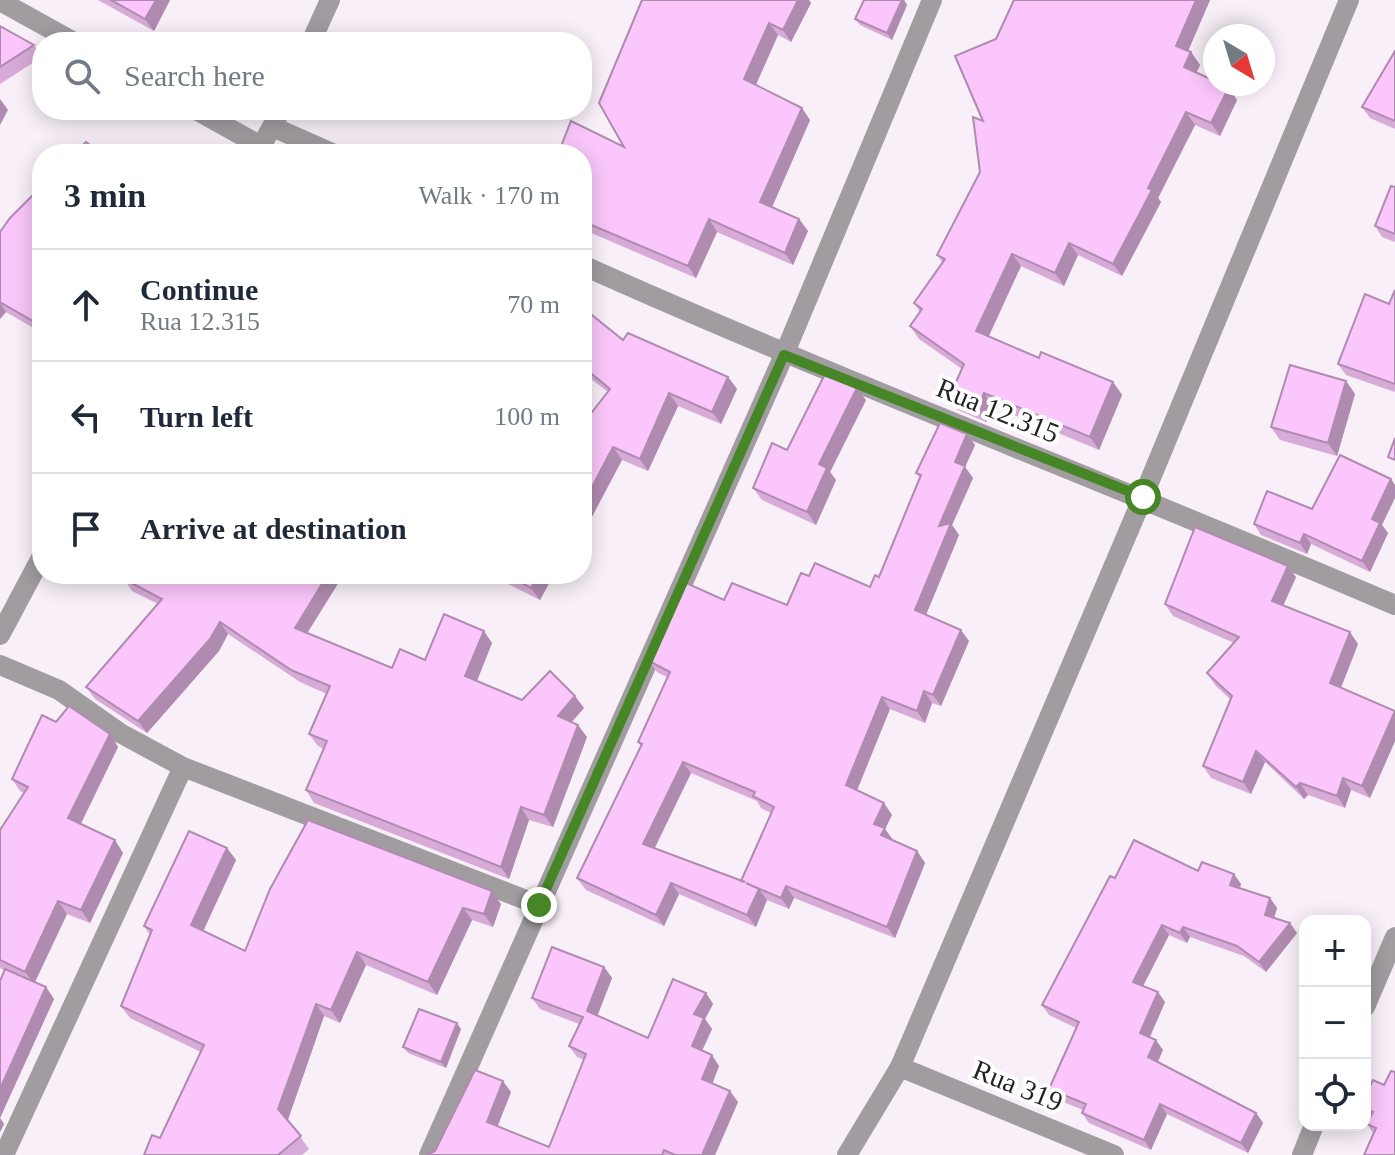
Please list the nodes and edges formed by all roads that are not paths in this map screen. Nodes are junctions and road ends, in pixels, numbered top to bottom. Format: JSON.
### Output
{"nodes":[{"id":1,"x":330,"y":0,"type":"edge"},
{"id":2,"x":932,"y":0,"type":"edge"},
{"id":3,"x":1349,"y":0,"type":"edge"},
{"id":4,"x":0,"y":1,"type":"edge"},
{"id":5,"x":56,"y":32,"type":"edge"},
{"id":6,"x":316,"y":32,"type":"edge"},
{"id":7,"x":212,"y":120,"type":"edge"},
{"id":8,"x":276,"y":120,"type":"edge"},
{"id":9,"x":280,"y":120,"type":"edge"},
{"id":10,"x":250,"y":144,"type":"edge"},
{"id":11,"x":262,"y":144,"type":"edge"},
{"id":12,"x":318,"y":144,"type":"edge"},
{"id":13,"x":592,"y":269,"type":"edge"},
{"id":14,"x":784,"y":355,"type":"junction"},
{"id":15,"x":1143,"y":497,"type":"junction"},
{"id":16,"x":32,"y":575,"type":"edge"},
{"id":17,"x":1395,"y":605,"type":"edge"},
{"id":18,"x":0,"y":635,"type":"edge"},
{"id":19,"x":0,"y":665,"type":"edge"},
{"id":20,"x":183,"y":767,"type":"junction"},
{"id":21,"x":539,"y":905,"type":"junction"},
{"id":22,"x":1395,"y":937,"type":"edge"},
{"id":23,"x":1371,"y":993,"type":"edge"},
{"id":24,"x":900,"y":1067,"type":"junction"},
{"id":25,"x":1312,"y":1131,"type":"edge"},
{"id":26,"x":4,"y":1155,"type":"edge"},
{"id":27,"x":429,"y":1155,"type":"edge"},
{"id":28,"x":847,"y":1155,"type":"edge"},
{"id":29,"x":1114,"y":1155,"type":"edge"},
{"id":30,"x":1302,"y":1155,"type":"edge"}],
"edges":[{"from":1,"to":6,"type":"street"},
{"from":2,"to":14,"type":"street"},
{"from":3,"to":15,"type":"street"},
{"from":4,"to":5,"type":"street"},
{"from":7,"to":10,"type":"street"},
{"from":8,"to":11,"type":"street"},
{"from":9,"to":12,"type":"street"},
{"from":13,"to":14,"type":"street","name":"Rua 12.315"},
{"from":14,"to":15,"type":"street","name":"Rua 12.315"},
{"from":14,"to":21,"type":"street"},
{"from":15,"to":17,"type":"street","name":"Rua 12.315"},
{"from":15,"to":24,"type":"street"},
{"from":16,"to":18,"type":"street"},
{"from":19,"to":20,"type":"street"},
{"from":20,"to":21,"type":"street"},
{"from":20,"to":26,"type":"street"},
{"from":21,"to":27,"type":"street"},
{"from":22,"to":23,"type":"street"},
{"from":24,"to":28,"type":"street"},
{"from":24,"to":29,"type":"street","name":"Rua 319"},
{"from":25,"to":30,"type":"street"}]}
